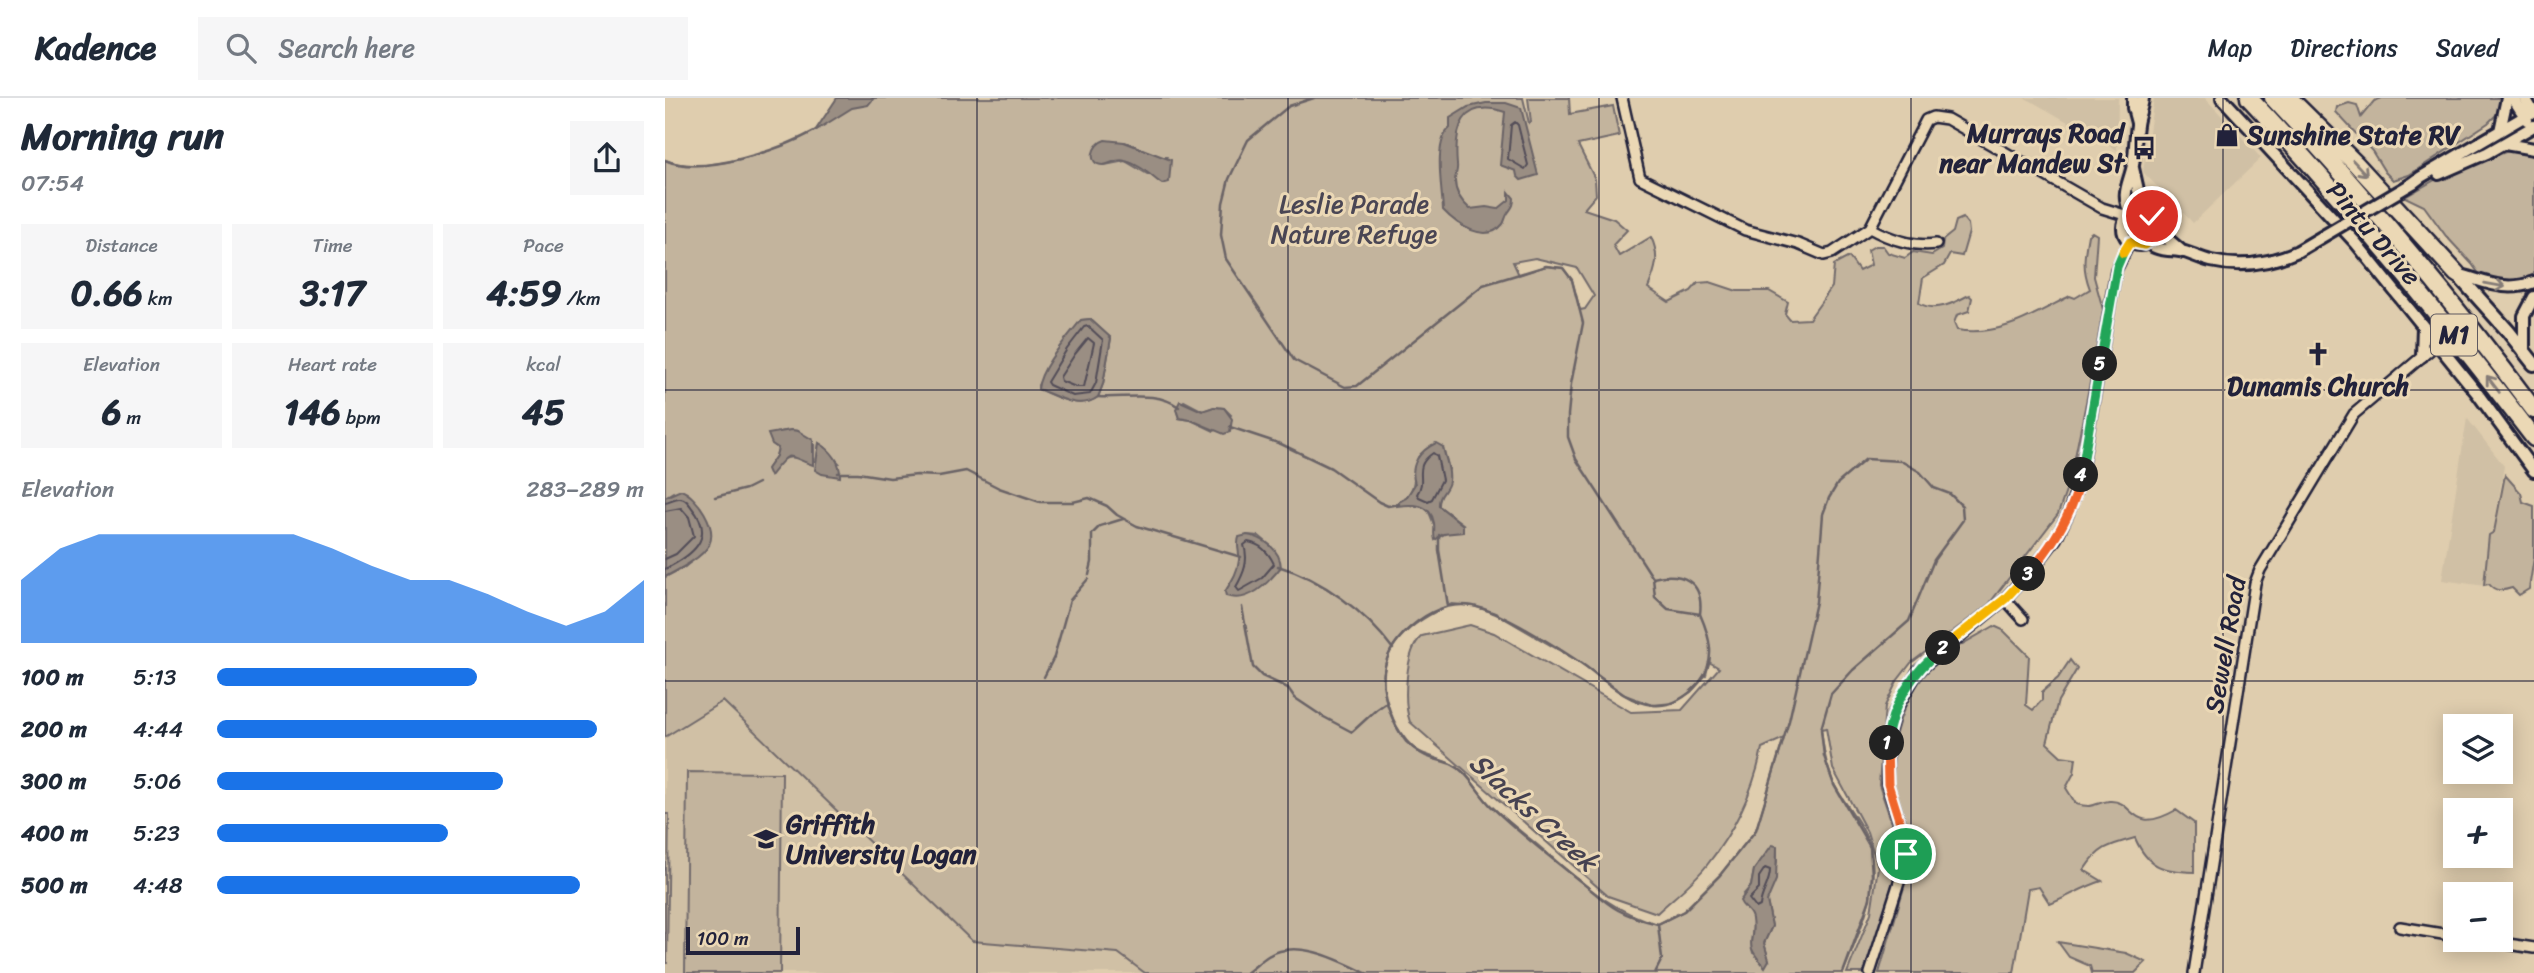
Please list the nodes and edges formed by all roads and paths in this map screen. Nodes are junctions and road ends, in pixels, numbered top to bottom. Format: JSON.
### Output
{"nodes":[{"id":1,"x":1622,"y":98,"type":"edge"},
{"id":2,"x":2133,"y":98,"type":"edge"},
{"id":3,"x":2143,"y":98,"type":"edge"},
{"id":4,"x":2222,"y":98,"type":"edge"},
{"id":5,"x":2249,"y":98,"type":"edge"},
{"id":6,"x":2273,"y":98,"type":"edge"},
{"id":7,"x":2289,"y":98,"type":"edge"},
{"id":8,"x":2507,"y":98,"type":"edge"},
{"id":9,"x":2513,"y":98,"type":"edge"},
{"id":10,"x":2525,"y":98,"type":"edge"},
{"id":11,"x":2531,"y":113,"type":"edge"},
{"id":12,"x":2137,"y":123,"type":"junction"},
{"id":13,"x":2533,"y":128,"type":"edge"},
{"id":14,"x":2500,"y":131,"type":"junction"},
{"id":15,"x":2505,"y":144,"type":"junction"},
{"id":16,"x":2534,"y":149,"type":"edge"},
{"id":17,"x":2133,"y":168,"type":"junction"},
{"id":18,"x":2413,"y":183,"type":"junction"},
{"id":19,"x":2143,"y":212,"type":"junction"},
{"id":20,"x":2130,"y":215,"type":"junction"},
{"id":21,"x":1870,"y":228,"type":"junction"},
{"id":22,"x":2157,"y":230,"type":"junction"},
{"id":23,"x":2130,"y":242,"type":"junction"},
{"id":24,"x":2148,"y":243,"type":"junction"},
{"id":25,"x":1936,"y":244,"type":"dead end"},
{"id":26,"x":2183,"y":252,"type":"junction"},
{"id":27,"x":2457,"y":274,"type":"junction"},
{"id":28,"x":2534,"y":282,"type":"edge"},
{"id":29,"x":2534,"y":297,"type":"edge"},
{"id":30,"x":2423,"y":326,"type":"junction"},
{"id":31,"x":2437,"y":344,"type":"junction"},
{"id":32,"x":2524,"y":351,"type":"junction"},
{"id":33,"x":2422,"y":356,"type":"junction"},
{"id":34,"x":2534,"y":364,"type":"edge"},
{"id":35,"x":2534,"y":410,"type":"edge"},
{"id":36,"x":2534,"y":438,"type":"edge"},
{"id":37,"x":2534,"y":471,"type":"edge"},
{"id":38,"x":2005,"y":599,"type":"junction"},
{"id":39,"x":2022,"y":619,"type":"dead end"},
{"id":40,"x":2400,"y":927,"type":"dead end"},
{"id":41,"x":2443,"y":934,"type":"edge"},
{"id":42,"x":2513,"y":945,"type":"edge"},
{"id":43,"x":2534,"y":948,"type":"edge"},
{"id":44,"x":1870,"y":973,"type":"edge"},
{"id":45,"x":2194,"y":973,"type":"edge"}],
"edges":[{"from":1,"to":21,"type":"street"},
{"from":2,"to":12,"type":"street"},
{"from":3,"to":12,"type":"street"},
{"from":4,"to":30,"type":"street","name":"Pintu Drive"},
{"from":36,"to":5,"type":"highway","number":"M1","one_way":true},
{"from":6,"to":35,"type":"highway","number":"M1"},
{"from":7,"to":27,"type":"highway","one_way":true},
{"from":8,"to":14,"type":"street"},
{"from":9,"to":11,"type":"street"},
{"from":10,"to":11,"type":"street"},
{"from":11,"to":13,"type":"street"},
{"from":11,"to":14,"type":"street"},
{"from":12,"to":17,"type":"street"},
{"from":13,"to":15,"type":"street"},
{"from":14,"to":18,"type":"street"},
{"from":15,"to":16,"type":"street"},
{"from":15,"to":18,"type":"street"},
{"from":17,"to":19,"type":"street"},
{"from":17,"to":20,"type":"street"},
{"from":18,"to":26,"type":"street","bridge":true},
{"from":19,"to":20,"type":"street"},
{"from":19,"to":22,"type":"street"},
{"from":20,"to":21,"type":"street"},
{"from":20,"to":23,"type":"street"},
{"from":21,"to":25,"type":"street"},
{"from":22,"to":24,"type":"street"},
{"from":22,"to":26,"type":"street"},
{"from":23,"to":24,"type":"street"},
{"from":23,"to":38,"type":"street"},
{"from":24,"to":26,"type":"street"},
{"from":27,"to":28,"type":"street","one_way":true},
{"from":27,"to":32,"type":"main road"},
{"from":29,"to":32,"type":"street"},
{"from":30,"to":31,"type":"street","name":"Pintu Drive"},
{"from":30,"to":33,"type":"street"},
{"from":31,"to":33,"type":"street","name":"Sewell Road"},
{"from":31,"to":37,"type":"street","name":"Pintu Drive"},
{"from":32,"to":34,"type":"main road"},
{"from":33,"to":45,"type":"street","name":"Sewell Road"},
{"from":38,"to":39,"type":"street"},
{"from":38,"to":44,"type":"street"},
{"from":40,"to":41,"type":"street"},
{"from":42,"to":43,"type":"street"}]}
